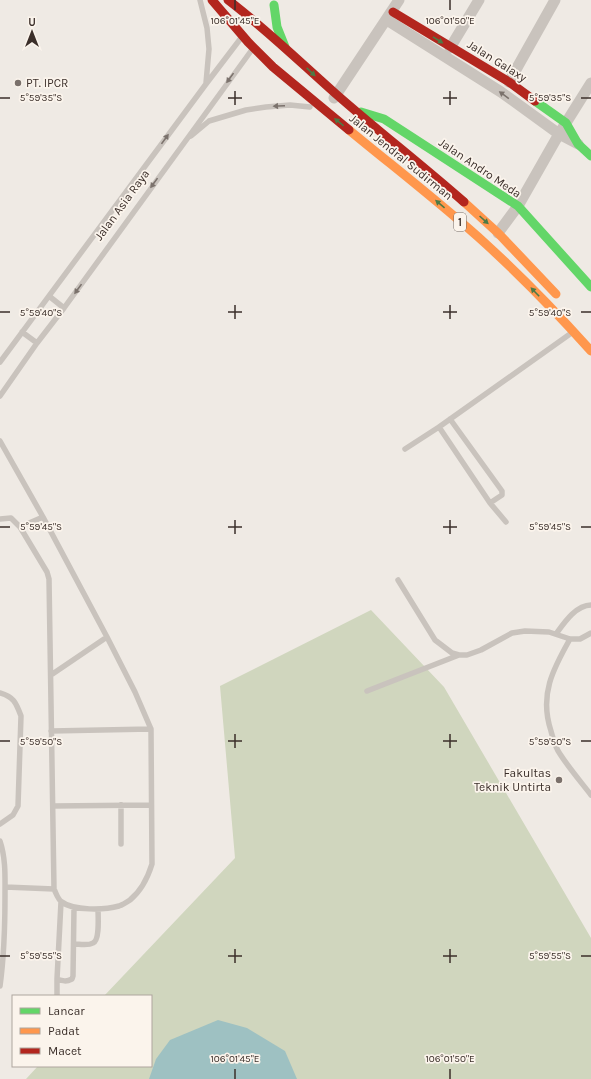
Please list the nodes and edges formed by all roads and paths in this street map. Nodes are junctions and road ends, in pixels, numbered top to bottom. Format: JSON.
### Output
{"nodes":[{"id":1,"x":200,"y":0,"type":"edge"},
{"id":2,"x":212,"y":0,"type":"edge"},
{"id":3,"x":399,"y":0,"type":"edge"},
{"id":4,"x":479,"y":0,"type":"edge"},
{"id":5,"x":555,"y":0,"type":"edge"},
{"id":6,"x":231,"y":2,"type":"edge"},
{"id":7,"x":272,"y":5,"type":"edge"},
{"id":8,"x":249,"y":6,"type":"dead end"},
{"id":9,"x":390,"y":16,"type":"junction"},
{"id":10,"x":254,"y":20,"type":"junction"},
{"id":11,"x":263,"y":28,"type":"junction"},
{"id":12,"x":243,"y":35,"type":"junction"},
{"id":13,"x":254,"y":47,"type":"junction"},
{"id":14,"x":450,"y":48,"type":"junction"},
{"id":15,"x":286,"y":49,"type":"junction"},
{"id":16,"x":509,"y":82,"type":"junction"},
{"id":17,"x":591,"y":83,"type":"edge"},
{"id":18,"x":206,"y":84,"type":"junction"},
{"id":19,"x":337,"y":95,"type":"junction"},
{"id":20,"x":320,"y":108,"type":"junction"},
{"id":21,"x":355,"y":111,"type":"junction"},
{"id":22,"x":566,"y":123,"type":"junction"},
{"id":23,"x":558,"y":134,"type":"junction"},
{"id":24,"x":184,"y":141,"type":"junction"},
{"id":25,"x":578,"y":144,"type":"junction"},
{"id":26,"x":591,"y":156,"type":"edge"},
{"id":27,"x":518,"y":206,"type":"junction"},
{"id":28,"x":498,"y":232,"type":"junction"},
{"id":29,"x":591,"y":287,"type":"edge"},
{"id":30,"x":48,"y":296,"type":"junction"},
{"id":31,"x":564,"y":303,"type":"dead end"},
{"id":32,"x":64,"y":308,"type":"junction"},
{"id":33,"x":574,"y":331,"type":"junction"},
{"id":34,"x":22,"y":332,"type":"junction"},
{"id":35,"x":37,"y":343,"type":"junction"},
{"id":36,"x":591,"y":351,"type":"edge"},
{"id":37,"x":0,"y":362,"type":"edge"},
{"id":38,"x":0,"y":396,"type":"edge"},
{"id":39,"x":450,"y":419,"type":"junction"},
{"id":40,"x":439,"y":427,"type":"junction"},
{"id":41,"x":0,"y":441,"type":"edge"},
{"id":42,"x":405,"y":450,"type":"dead end"},
{"id":43,"x":490,"y":503,"type":"junction"},
{"id":44,"x":43,"y":517,"type":"junction"},
{"id":45,"x":0,"y":519,"type":"edge"},
{"id":46,"x":506,"y":522,"type":"dead end"},
{"id":47,"x":20,"y":527,"type":"junction"},
{"id":48,"x":398,"y":580,"type":"dead end"},
{"id":49,"x":591,"y":605,"type":"edge"},
{"id":50,"x":591,"y":633,"type":"edge"},
{"id":51,"x":556,"y":634,"type":"junction"},
{"id":52,"x":107,"y":637,"type":"junction"},
{"id":53,"x":570,"y":639,"type":"junction"},
{"id":54,"x":459,"y":655,"type":"junction"},
{"id":55,"x":51,"y":675,"type":"junction"},
{"id":56,"x":367,"y":691,"type":"dead end"},
{"id":57,"x":0,"y":693,"type":"edge"},
{"id":58,"x":151,"y":729,"type":"junction"},
{"id":59,"x":51,"y":731,"type":"junction"},
{"id":60,"x":591,"y":795,"type":"edge"},
{"id":61,"x":121,"y":805,"type":"junction"},
{"id":62,"x":152,"y":805,"type":"junction"},
{"id":63,"x":53,"y":806,"type":"junction"},
{"id":64,"x":0,"y":824,"type":"edge"},
{"id":65,"x":0,"y":841,"type":"edge"},
{"id":66,"x":121,"y":844,"type":"dead end"},
{"id":67,"x":5,"y":887,"type":"junction"},
{"id":68,"x":54,"y":889,"type":"junction"},
{"id":69,"x":61,"y":902,"type":"junction"},
{"id":70,"x":74,"y":908,"type":"junction"},
{"id":71,"x":98,"y":909,"type":"junction"},
{"id":72,"x":74,"y":944,"type":"junction"},
{"id":73,"x":1,"y":970,"type":"edge"},
{"id":74,"x":58,"y":979,"type":"junction"},
{"id":75,"x":0,"y":986,"type":"edge"},
{"id":76,"x":57,"y":995,"type":"edge"}],
"edges":[{"from":1,"to":18,"type":"lane"},
{"from":2,"to":12,"type":"main road","name":"Jalan Jendral Sudirman","number":"1"},
{"from":3,"to":9,"type":"street"},
{"from":4,"to":14,"type":"street"},
{"from":5,"to":16,"type":"street"},
{"from":6,"to":8,"type":"main road"},
{"from":6,"to":10,"type":"main road","number":"1"},
{"from":7,"to":10,"type":"street"},
{"from":7,"to":11,"type":"street","name":"Jalan Asia Raya"},
{"from":7,"to":15,"type":"main road"},
{"from":9,"to":14,"type":"main road","name":"Jalan Galaxy","one_way":true},
{"from":9,"to":19,"type":"street"},
{"from":23,"to":9,"type":"street","name":"Jalan Galaxy","one_way":true},
{"from":10,"to":11,"type":"main road","number":"1"},
{"from":10,"to":12,"type":"street","name":"Jalan Asia Raya"},
{"from":11,"to":13,"type":"street","name":"Jalan Asia Raya"},
{"from":11,"to":15,"type":"main road","number":"1"},
{"from":12,"to":13,"type":"main road","name":"Jalan Jendral Sudirman","number":"1"},
{"from":12,"to":18,"type":"lane","name":"Jalan Asia Raya"},
{"from":13,"to":20,"type":"main road","name":"Jalan Jendral Sudirman","number":"1"},
{"from":13,"to":24,"type":"lane","name":"Jalan Asia Raya","one_way":true},
{"from":14,"to":16,"type":"main road","name":"Jalan Galaxy"},
{"from":15,"to":19,"type":"main road","number":"1","one_way":true},
{"from":16,"to":22,"type":"main road","name":"Jalan Galaxy"},
{"from":17,"to":22,"type":"street"},
{"from":30,"to":18,"type":"lane","name":"Jalan Asia Raya","one_way":true},
{"from":19,"to":20,"type":"street"},
{"from":19,"to":21,"type":"main road","number":"1"},
{"from":20,"to":24,"type":"lane","one_way":true},
{"from":33,"to":20,"type":"main road","name":"Jalan Jendral Sudirman","number":"1","one_way":true},
{"from":21,"to":27,"type":"main road","name":"Jalan Andro Meda"},
{"from":21,"to":28,"type":"main road","number":"1","one_way":true},
{"from":22,"to":23,"type":"street"},
{"from":22,"to":25,"type":"main road","name":"Jalan Galaxy"},
{"from":23,"to":25,"type":"street","name":"Jalan Galaxy"},
{"from":23,"to":27,"type":"street"},
{"from":24,"to":32,"type":"lane","name":"Jalan Asia Raya","one_way":true},
{"from":25,"to":26,"type":"main road","name":"Jalan Galaxy"},
{"from":27,"to":28,"type":"street"},
{"from":27,"to":29,"type":"main road","name":"Jalan Andro Meda"},
{"from":28,"to":31,"type":"main road","number":"1"},
{"from":30,"to":32,"type":"lane"},
{"from":30,"to":34,"type":"lane","name":"Jalan Asia Raya"},
{"from":32,"to":35,"type":"lane","name":"Jalan Asia Raya"},
{"from":33,"to":36,"type":"main road","name":"Jalan Jendral Sudirman","number":"1"},
{"from":33,"to":39,"type":"lane"},
{"from":34,"to":35,"type":"lane"},
{"from":34,"to":37,"type":"lane","name":"Jalan Asia Raya"},
{"from":35,"to":38,"type":"lane","name":"Jalan Asia Raya"},
{"from":39,"to":40,"type":"lane"},
{"from":39,"to":43,"type":"lane"},
{"from":40,"to":42,"type":"lane"},
{"from":40,"to":43,"type":"lane"},
{"from":41,"to":44,"type":"lane"},
{"from":43,"to":46,"type":"lane"},
{"from":44,"to":47,"type":"lane"},
{"from":44,"to":52,"type":"lane"},
{"from":45,"to":47,"type":"lane"},
{"from":47,"to":55,"type":"lane"},
{"from":48,"to":54,"type":"lane"},
{"from":49,"to":51,"type":"lane"},
{"from":50,"to":53,"type":"lane"},
{"from":51,"to":53,"type":"lane"},
{"from":51,"to":54,"type":"lane"},
{"from":52,"to":55,"type":"lane"},
{"from":52,"to":58,"type":"lane"},
{"from":53,"to":60,"type":"lane"},
{"from":54,"to":56,"type":"lane"},
{"from":55,"to":59,"type":"lane"},
{"from":57,"to":64,"type":"lane"},
{"from":58,"to":59,"type":"lane"},
{"from":58,"to":62,"type":"lane"},
{"from":59,"to":63,"type":"lane"},
{"from":61,"to":62,"type":"lane"},
{"from":61,"to":63,"type":"lane"},
{"from":61,"to":66,"type":"lane"},
{"from":62,"to":71,"type":"lane"},
{"from":63,"to":68,"type":"lane"},
{"from":65,"to":67,"type":"lane"},
{"from":67,"to":68,"type":"lane"},
{"from":67,"to":73,"type":"lane"},
{"from":68,"to":69,"type":"lane"},
{"from":69,"to":70,"type":"lane"},
{"from":69,"to":74,"type":"lane"},
{"from":70,"to":71,"type":"lane"},
{"from":70,"to":72,"type":"lane"},
{"from":71,"to":72,"type":"lane"},
{"from":72,"to":74,"type":"lane"},
{"from":73,"to":75,"type":"lane"},
{"from":74,"to":76,"type":"lane"}]}
